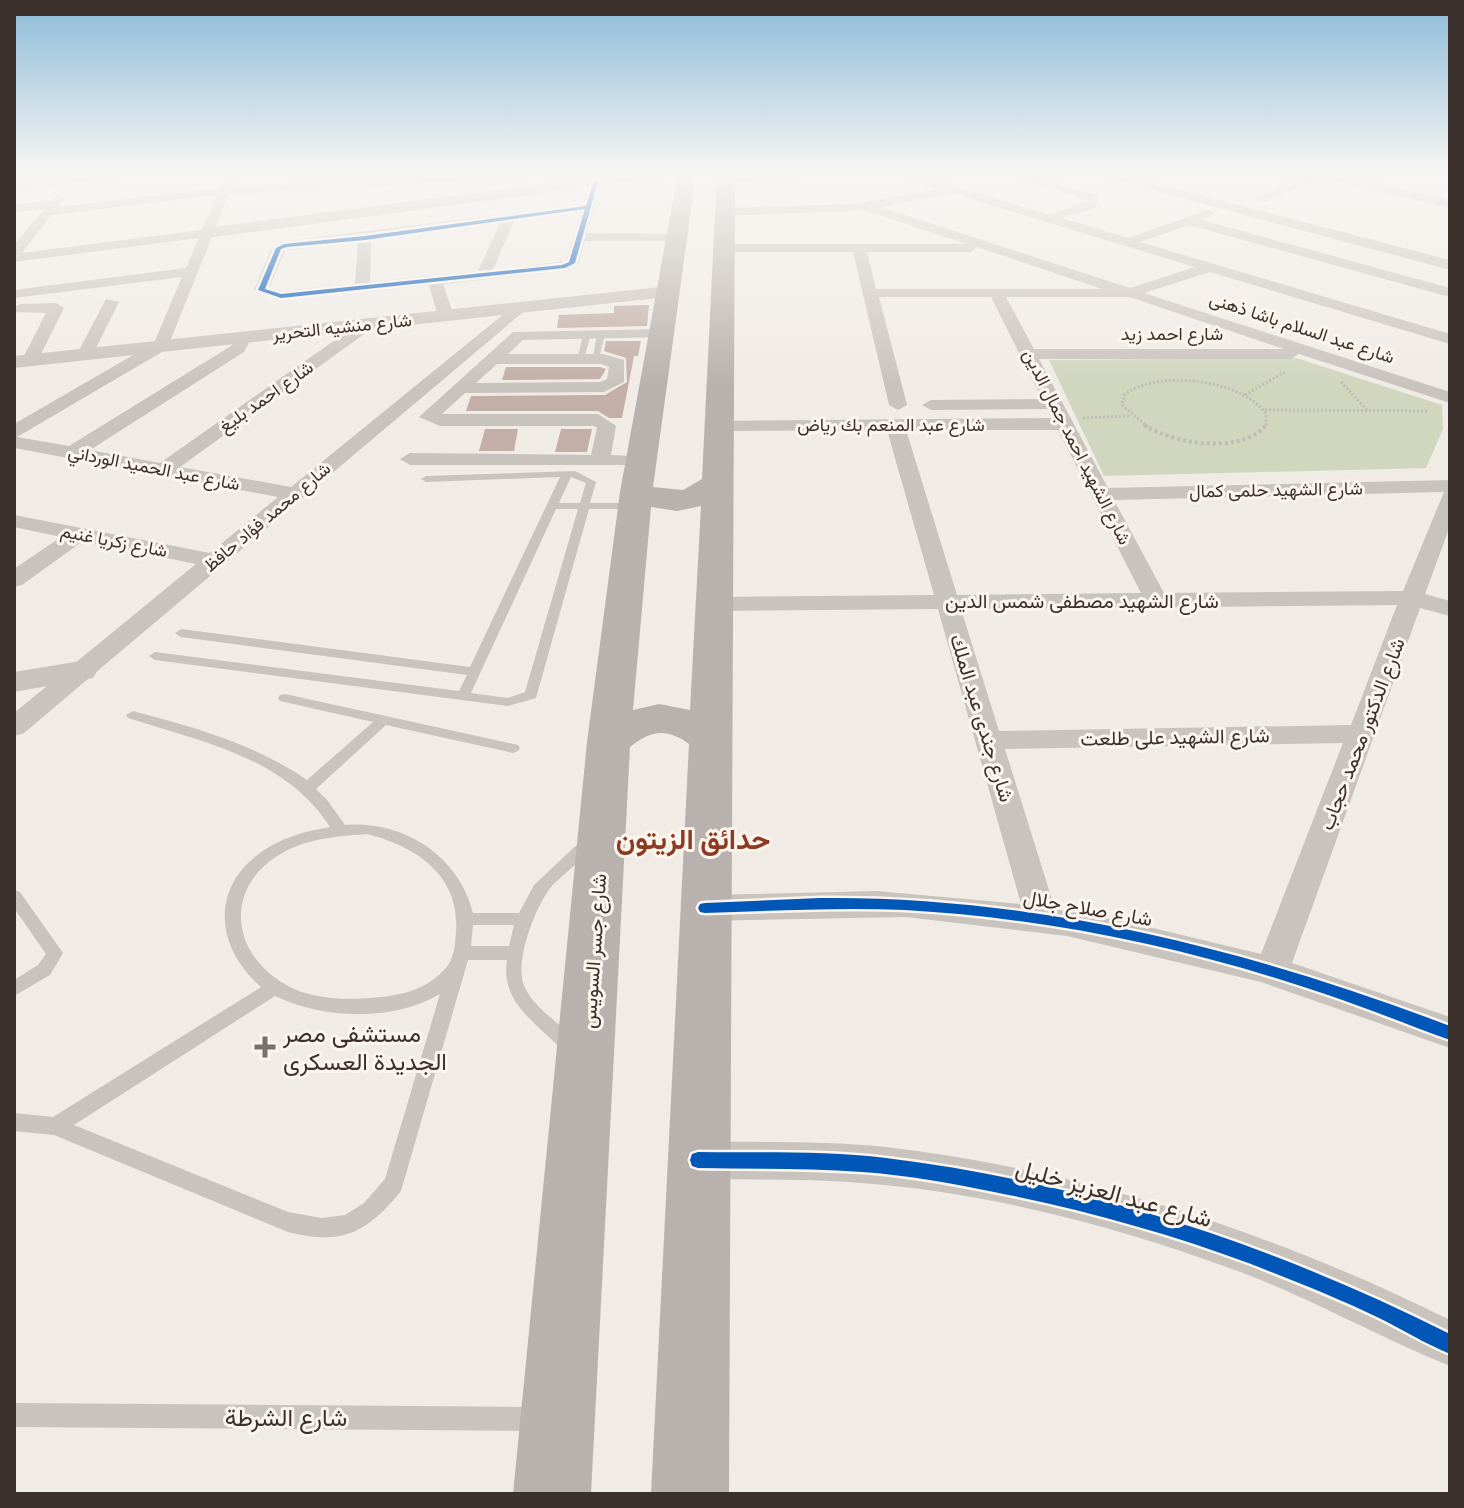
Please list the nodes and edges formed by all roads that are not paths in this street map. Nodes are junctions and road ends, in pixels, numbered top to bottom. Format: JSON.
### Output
{"nodes":[{"id":1,"x":105,"y":243,"type":"edge"},
{"id":2,"x":123,"y":243,"type":"edge"},
{"id":3,"x":154,"y":243,"type":"edge"},
{"id":4,"x":201,"y":243,"type":"edge"},
{"id":5,"x":310,"y":243,"type":"edge"},
{"id":6,"x":365,"y":243,"type":"edge"},
{"id":7,"x":498,"y":243,"type":"edge"},
{"id":8,"x":578,"y":243,"type":"edge"},
{"id":9,"x":677,"y":243,"type":"edge"},
{"id":10,"x":717,"y":243,"type":"edge"},
{"id":11,"x":846,"y":243,"type":"edge"},
{"id":12,"x":981,"y":243,"type":"edge"},
{"id":13,"x":1139,"y":243,"type":"edge"},
{"id":14,"x":1147,"y":243,"type":"edge"},
{"id":15,"x":1271,"y":243,"type":"edge"},
{"id":16,"x":1366,"y":243,"type":"edge"},
{"id":17,"x":859,"y":248,"type":"junction"},
{"id":18,"x":995,"y":248,"type":"junction"},
{"id":19,"x":137,"y":252,"type":"junction"},
{"id":20,"x":14,"y":256,"type":"edge"},
{"id":21,"x":1214,"y":265,"type":"junction"},
{"id":22,"x":1450,"y":265,"type":"edge"},
{"id":23,"x":191,"y":272,"type":"junction"},
{"id":24,"x":97,"y":273,"type":"dead end"},
{"id":25,"x":483,"y":277,"type":"junction"},
{"id":26,"x":142,"y":278,"type":"junction"},
{"id":27,"x":435,"y":281,"type":"junction"},
{"id":28,"x":14,"y":284,"type":"edge"},
{"id":29,"x":362,"y":288,"type":"junction"},
{"id":30,"x":870,"y":293,"type":"junction"},
{"id":31,"x":1129,"y":293,"type":"junction"},
{"id":32,"x":1450,"y":293,"type":"edge"},
{"id":33,"x":14,"y":294,"type":"edge"},
{"id":34,"x":997,"y":294,"type":"junction"},
{"id":35,"x":421,"y":301,"type":"junction"},
{"id":36,"x":111,"y":302,"type":"dead end"},
{"id":37,"x":520,"y":308,"type":"junction"},
{"id":38,"x":14,"y":310,"type":"edge"},
{"id":39,"x":666,"y":313,"type":"junction"},
{"id":40,"x":446,"y":316,"type":"junction"},
{"id":41,"x":368,"y":324,"type":"junction"},
{"id":42,"x":1450,"y":333,"type":"edge"},
{"id":43,"x":594,"y":334,"type":"junction"},
{"id":44,"x":244,"y":337,"type":"junction"},
{"id":45,"x":1450,"y":339,"type":"edge"},
{"id":46,"x":161,"y":346,"type":"junction"},
{"id":47,"x":85,"y":354,"type":"junction"},
{"id":48,"x":1028,"y":354,"type":"junction"},
{"id":49,"x":1315,"y":354,"type":"junction"},
{"id":50,"x":491,"y":359,"type":"junction"},
{"id":51,"x":587,"y":359,"type":"junction"},
{"id":52,"x":22,"y":361,"type":"edge"},
{"id":53,"x":458,"y":388,"type":"junction"},
{"id":54,"x":1450,"y":398,"type":"edge"},
{"id":55,"x":896,"y":415,"type":"junction"},
{"id":56,"x":718,"y":416,"type":"junction"},
{"id":57,"x":1060,"y":416,"type":"junction"},
{"id":58,"x":14,"y":432,"type":"edge"},
{"id":59,"x":14,"y":442,"type":"edge"},
{"id":60,"x":72,"y":453,"type":"junction"},
{"id":61,"x":410,"y":459,"type":"dead end"},
{"id":62,"x":163,"y":470,"type":"junction"},
{"id":63,"x":567,"y":474,"type":"junction"},
{"id":64,"x":426,"y":479,"type":"dead end"},
{"id":65,"x":628,"y":480,"type":"junction"},
{"id":66,"x":715,"y":484,"type":"junction"},
{"id":67,"x":1450,"y":486,"type":"edge"},
{"id":68,"x":294,"y":494,"type":"junction"},
{"id":69,"x":1101,"y":494,"type":"junction"},
{"id":70,"x":1450,"y":497,"type":"edge"},
{"id":71,"x":553,"y":506,"type":"junction"},
{"id":72,"x":585,"y":506,"type":"junction"},
{"id":73,"x":14,"y":521,"type":"edge"},
{"id":74,"x":50,"y":528,"type":"junction"},
{"id":75,"x":79,"y":534,"type":"junction"},
{"id":76,"x":14,"y":544,"type":"edge"},
{"id":77,"x":214,"y":561,"type":"junction"},
{"id":78,"x":14,"y":580,"type":"edge"},
{"id":79,"x":1413,"y":598,"type":"junction"},
{"id":80,"x":1156,"y":600,"type":"junction"},
{"id":81,"x":948,"y":602,"type":"junction"},
{"id":82,"x":713,"y":604,"type":"junction"},
{"id":83,"x":1450,"y":609,"type":"edge"},
{"id":84,"x":181,"y":633,"type":"dead end"},
{"id":85,"x":155,"y":656,"type":"dead end"},
{"id":86,"x":81,"y":671,"type":"junction"},
{"id":87,"x":476,"y":672,"type":"junction"},
{"id":88,"x":14,"y":682,"type":"edge"},
{"id":89,"x":463,"y":696,"type":"junction"},
{"id":90,"x":285,"y":698,"type":"dead end"},
{"id":91,"x":133,"y":715,"type":"dead end"},
{"id":92,"x":383,"y":720,"type":"junction"},
{"id":93,"x":14,"y":727,"type":"edge"},
{"id":94,"x":1362,"y":734,"type":"junction"},
{"id":95,"x":710,"y":738,"type":"junction"},
{"id":96,"x":988,"y":740,"type":"junction"},
{"id":97,"x":609,"y":742,"type":"junction"},
{"id":98,"x":513,"y":748,"type":"dead end"},
{"id":99,"x":309,"y":787,"type":"junction"},
{"id":100,"x":603,"y":828,"type":"junction"},
{"id":101,"x":340,"y":830,"type":"junction"},
{"id":102,"x":16,"y":903,"type":"edge"},
{"id":103,"x":705,"y":908,"type":"junction"},
{"id":104,"x":1041,"y":918,"type":"junction"},
{"id":105,"x":467,"y":919,"type":"junction"},
{"id":106,"x":523,"y":919,"type":"junction"},
{"id":107,"x":516,"y":953,"type":"junction"},
{"id":108,"x":458,"y":962,"type":"junction"},
{"id":109,"x":1272,"y":970,"type":"junction"},
{"id":110,"x":274,"y":988,"type":"junction"},
{"id":111,"x":14,"y":989,"type":"edge"},
{"id":112,"x":1450,"y":1033,"type":"edge"},
{"id":113,"x":585,"y":1069,"type":"junction"},
{"id":114,"x":14,"y":1122,"type":"edge"},
{"id":115,"x":55,"y":1126,"type":"junction"},
{"id":116,"x":698,"y":1160,"type":"junction"},
{"id":117,"x":1450,"y":1344,"type":"edge"},
{"id":118,"x":14,"y":1415,"type":"edge"},
{"id":119,"x":558,"y":1419,"type":"junction"},
{"id":120,"x":552,"y":1494,"type":"edge"},
{"id":121,"x":690,"y":1494,"type":"edge"}],
"edges":[{"from":1,"to":20,"type":"street"},
{"from":2,"to":19,"type":"street"},
{"from":3,"to":19,"type":"street"},
{"from":4,"to":23,"type":"street"},
{"from":5,"to":29,"type":"street"},
{"from":6,"to":29,"type":"street"},
{"from":7,"to":25,"type":"street"},
{"from":8,"to":25,"type":"street"},
{"from":9,"to":39,"type":"main road","name":"شارع جسر السويس"},
{"from":10,"to":56,"type":"main road"},
{"from":11,"to":17,"type":"street"},
{"from":12,"to":18,"type":"street","name":"شارع عبد السلام باشا ذهنى"},
{"from":13,"to":21,"type":"street"},
{"from":14,"to":21,"type":"street"},
{"from":15,"to":32,"type":"street"},
{"from":16,"to":22,"type":"street"},
{"from":17,"to":18,"type":"street"},
{"from":17,"to":30,"type":"street","name":"شارع جندى عبد الملك"},
{"from":18,"to":31,"type":"street","name":"شارع عبد السلام باشا ذهنى"},
{"from":19,"to":26,"type":"street"},
{"from":21,"to":31,"type":"street"},
{"from":21,"to":42,"type":"street"},
{"from":21,"to":45,"type":"street"},
{"from":23,"to":26,"type":"street"},
{"from":23,"to":46,"type":"street"},
{"from":24,"to":28,"type":"street"},
{"from":25,"to":27,"type":"street"},
{"from":26,"to":33,"type":"street"},
{"from":27,"to":35,"type":"street"},
{"from":27,"to":40,"type":"street"},
{"from":29,"to":35,"type":"street"},
{"from":30,"to":34,"type":"street"},
{"from":30,"to":55,"type":"street","name":"شارع جندى عبد الملك"},
{"from":31,"to":34,"type":"street"},
{"from":31,"to":49,"type":"street","name":"شارع عبد السلام باشا ذهنى"},
{"from":34,"to":48,"type":"street","name":"شارع الشهيد احمد جمال الدين"},
{"from":35,"to":40,"type":"street","name":"شارع منشيه التحرير"},
{"from":35,"to":41,"type":"street","name":"شارع منشيه التحرير"},
{"from":36,"to":47,"type":"street"},
{"from":37,"to":39,"type":"street","name":"شارع منشيه التحرير"},
{"from":37,"to":40,"type":"street","name":"شارع منشيه التحرير"},
{"from":37,"to":68,"type":"street","name":"شارع محمد فؤاد حافظ"},
{"from":38,"to":52,"type":"street"},
{"from":39,"to":43,"type":"street"},
{"from":39,"to":65,"type":"main road","name":"شارع جسر السويس"},
{"from":41,"to":44,"type":"street","name":"شارع منشيه التحرير"},
{"from":41,"to":62,"type":"street","name":"شارع احمد بليغ"},
{"from":43,"to":50,"type":"street"},
{"from":43,"to":51,"type":"lane"},
{"from":43,"to":51,"type":"lane"},
{"from":44,"to":46,"type":"street","name":"شارع منشيه التحرير"},
{"from":44,"to":60,"type":"street"},
{"from":46,"to":47,"type":"street","name":"شارع منشيه التحرير"},
{"from":46,"to":58,"type":"street"},
{"from":47,"to":52,"type":"street","name":"شارع منشيه التحرير"},
{"from":48,"to":49,"type":"street","name":"شارع احمد زيد"},
{"from":48,"to":57,"type":"street","name":"شارع الشهيد احمد جمال الدين"},
{"from":49,"to":54,"type":"street","name":"شارع عبد السلام باشا ذهنى"},
{"from":50,"to":51,"type":"street"},
{"from":50,"to":53,"type":"street"},
{"from":51,"to":53,"type":"street"},
{"from":53,"to":65,"type":"street"},
{"from":55,"to":56,"type":"street","name":"شارع عبد المنعم بك رياض"},
{"from":55,"to":57,"type":"street","name":"شارع عبد المنعم بك رياض"},
{"from":55,"to":81,"type":"street","name":"شارع جندى عبد الملك"},
{"from":56,"to":66,"type":"main road"},
{"from":57,"to":69,"type":"street","name":"شارع الشهيد احمد جمال الدين"},
{"from":59,"to":60,"type":"street","name":"شارع عبد الحميد الورداني"},
{"from":60,"to":62,"type":"street","name":"شارع عبد الحميد الورداني"},
{"from":61,"to":65,"type":"street"},
{"from":62,"to":68,"type":"street","name":"شارع عبد الحميد الورداني"},
{"from":63,"to":64,"type":"lane"},
{"from":63,"to":71,"type":"lane"},
{"from":63,"to":72,"type":"lane"},
{"from":65,"to":66,"type":"main road"},
{"from":65,"to":72,"type":"lane"},
{"from":65,"to":97,"type":"main road","name":"شارع جسر السويس"},
{"from":66,"to":82,"type":"main road"},
{"from":67,"to":69,"type":"street","name":"شارع الشهيد حلمى كمال"},
{"from":68,"to":77,"type":"street","name":"شارع محمد فؤاد حافظ"},
{"from":69,"to":80,"type":"street","name":"شارع الشهيد احمد جمال الدين"},
{"from":70,"to":79,"type":"street","name":"شارع الدكتور محمد حجاب"},
{"from":71,"to":72,"type":"lane"},
{"from":71,"to":87,"type":"lane"},
{"from":72,"to":89,"type":"lane"},
{"from":73,"to":74,"type":"street","name":"شارع زكريا غنيم"},
{"from":74,"to":75,"type":"street","name":"شارع زكريا غنيم"},
{"from":74,"to":76,"type":"street"},
{"from":75,"to":77,"type":"street","name":"شارع زكريا غنيم"},
{"from":75,"to":78,"type":"street"},
{"from":77,"to":86,"type":"street","name":"شارع محمد فؤاد حافظ"},
{"from":79,"to":80,"type":"street","name":"شارع الشهيد مصطفى شمس الدين"},
{"from":79,"to":83,"type":"street","name":"شارع الشهيد مصطفى شمس الدين"},
{"from":79,"to":94,"type":"street","name":"شارع الدكتور محمد حجاب"},
{"from":80,"to":81,"type":"street","name":"شارع الشهيد مصطفى شمس الدين"},
{"from":81,"to":82,"type":"street","name":"شارع الشهيد مصطفى شمس الدين"},
{"from":81,"to":96,"type":"street","name":"شارع جندى عبد الملك"},
{"from":82,"to":95,"type":"main road"},
{"from":84,"to":87,"type":"lane"},
{"from":85,"to":89,"type":"lane"},
{"from":86,"to":88,"type":"street"},
{"from":86,"to":93,"type":"street","name":"شارع محمد فؤاد حافظ"},
{"from":87,"to":89,"type":"lane"},
{"from":90,"to":92,"type":"lane"},
{"from":91,"to":99,"type":"lane"},
{"from":92,"to":98,"type":"lane"},
{"from":92,"to":99,"type":"lane"},
{"from":94,"to":96,"type":"street","name":"شارع الشهيد على طلعت"},
{"from":94,"to":109,"type":"street","name":"شارع الدكتور محمد حجاب"},
{"from":95,"to":97,"type":"main road"},
{"from":95,"to":103,"type":"main road"},
{"from":96,"to":104,"type":"street","name":"شارع جندى عبد الملك"},
{"from":97,"to":100,"type":"main road","name":"شارع جسر السويس"},
{"from":99,"to":101,"type":"lane"},
{"from":100,"to":106,"type":"lane"},
{"from":100,"to":113,"type":"main road","name":"شارع جسر السويس"},
{"from":101,"to":105,"type":"lane"},
{"from":101,"to":110,"type":"lane"},
{"from":102,"to":111,"type":"lane"},
{"from":103,"to":104,"type":"street","name":"شارع صلاح جلال"},
{"from":103,"to":116,"type":"main road"},
{"from":104,"to":109,"type":"street","name":"شارع صلاح جلال"},
{"from":105,"to":106,"type":"lane"},
{"from":105,"to":108,"type":"lane"},
{"from":106,"to":107,"type":"lane"},
{"from":107,"to":108,"type":"lane"},
{"from":107,"to":113,"type":"lane"},
{"from":108,"to":110,"type":"lane"},
{"from":108,"to":115,"type":"lane"},
{"from":109,"to":112,"type":"street","name":"شارع صلاح جلال"},
{"from":110,"to":115,"type":"lane"},
{"from":113,"to":119,"type":"main road","name":"شارع جسر السويس"},
{"from":114,"to":115,"type":"lane"},
{"from":116,"to":117,"type":"street","name":"شارع عبد العزيز خليل"},
{"from":116,"to":121,"type":"main road"},
{"from":118,"to":119,"type":"lane","name":"شارع الشرطة"},
{"from":119,"to":120,"type":"main road","name":"شارع جسر السويس"}]}
